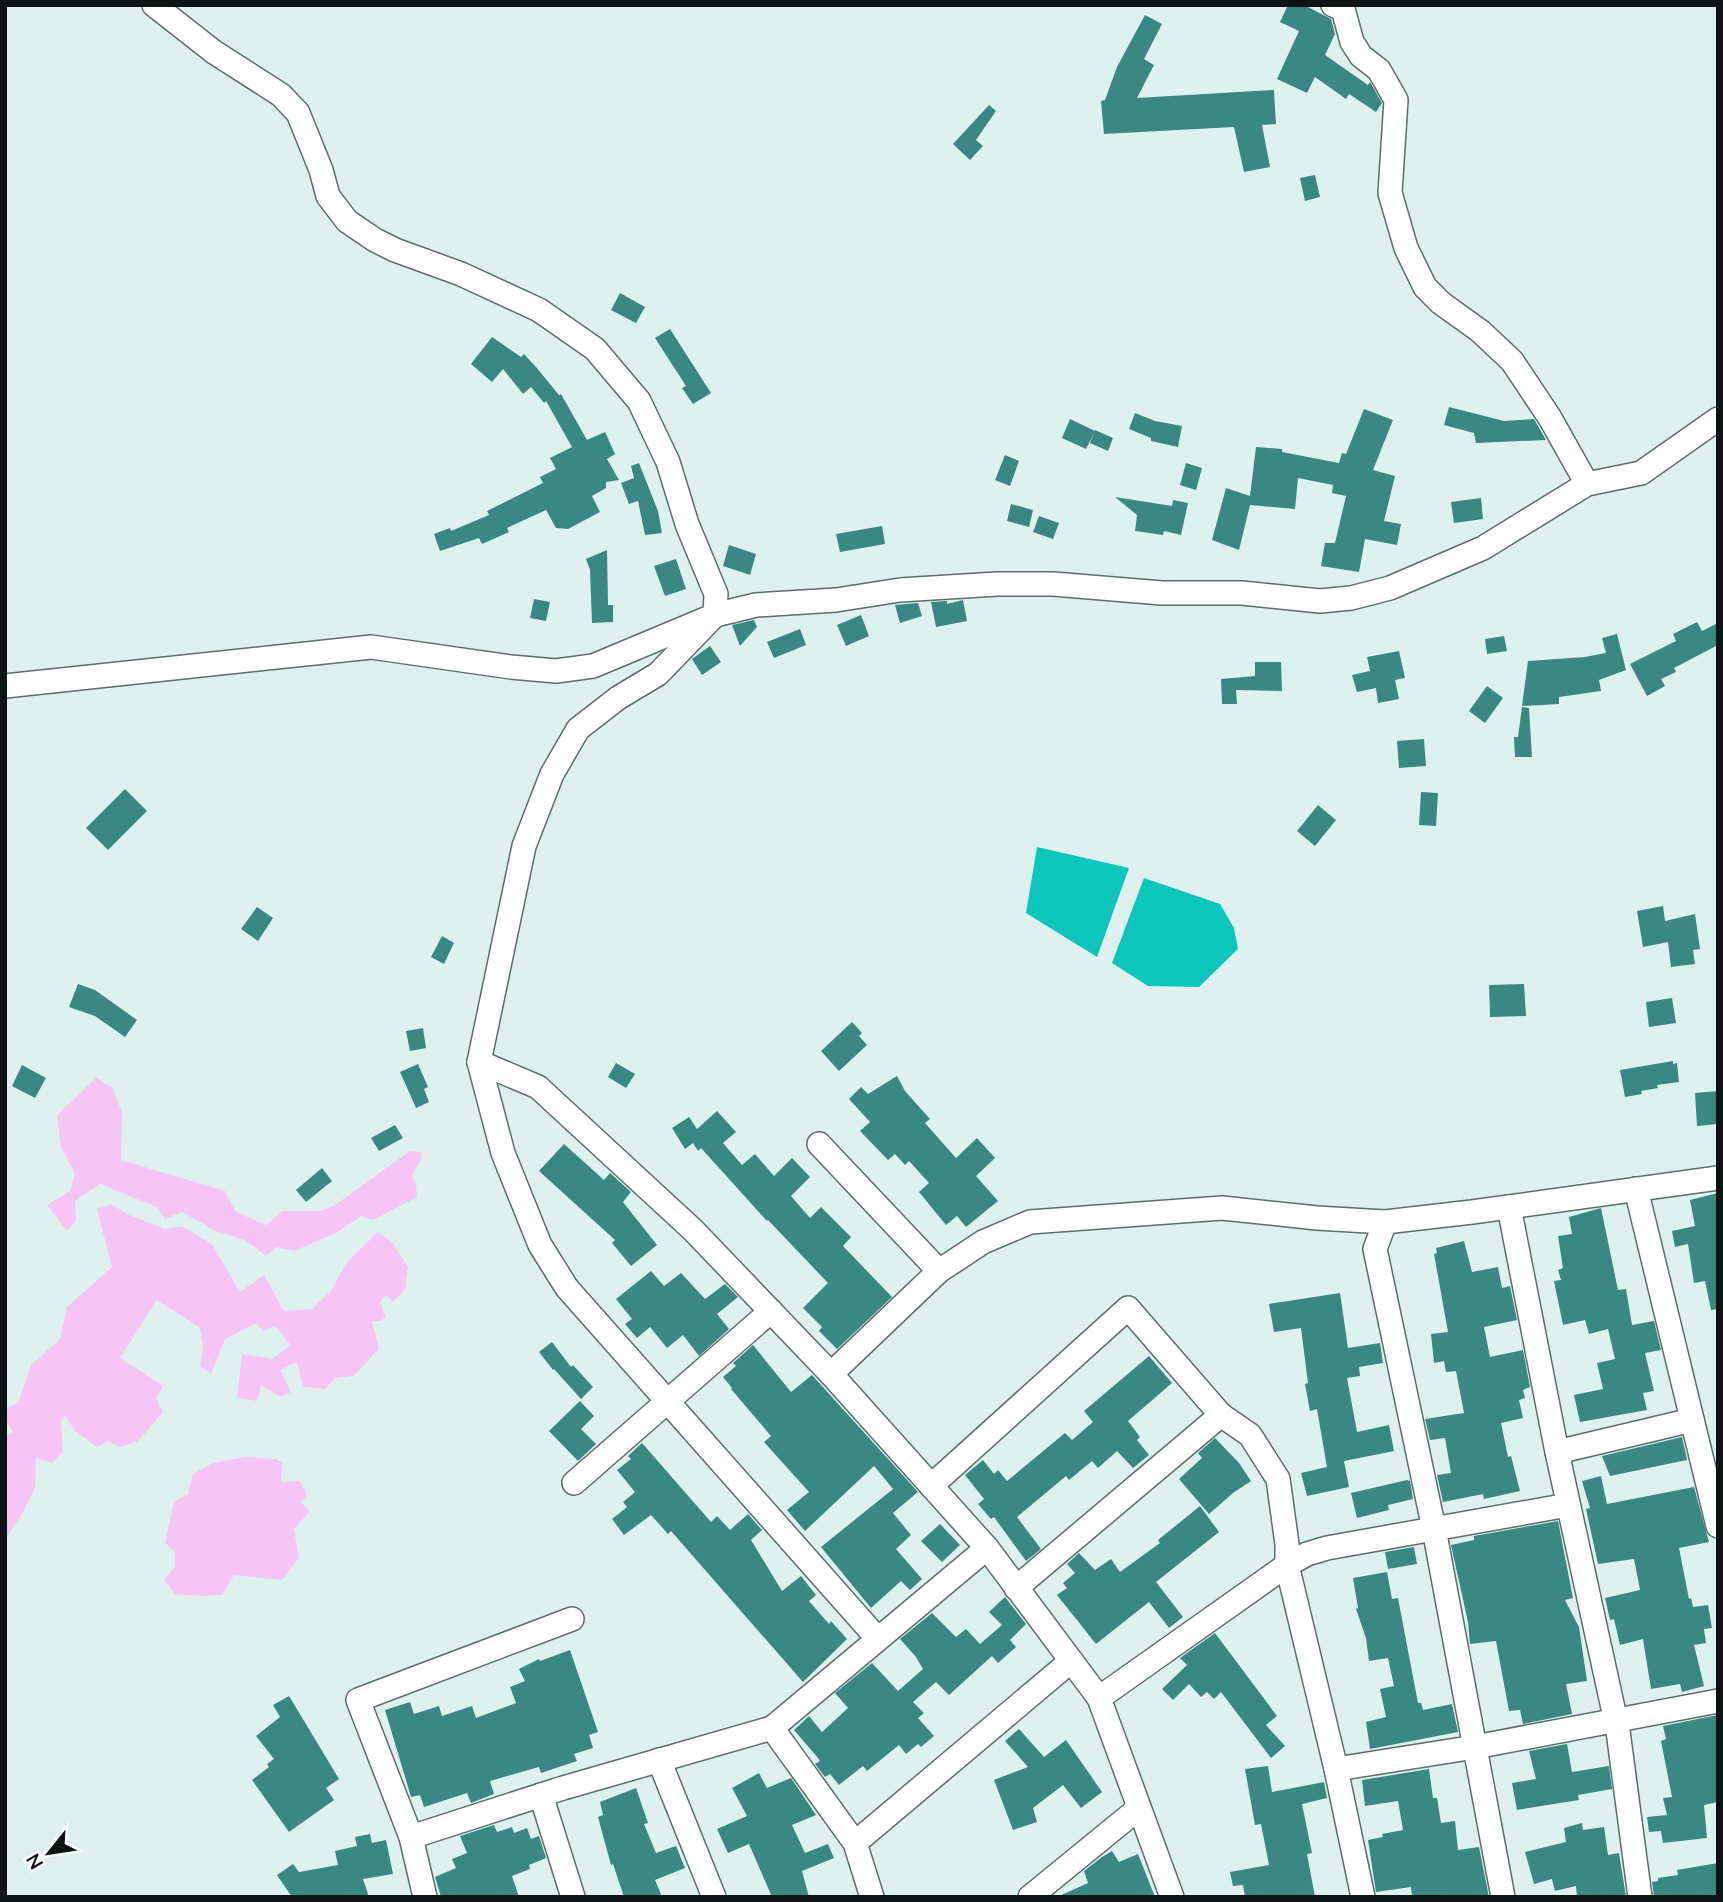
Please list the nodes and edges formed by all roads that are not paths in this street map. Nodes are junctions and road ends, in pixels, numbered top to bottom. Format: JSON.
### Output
{"nodes":[{"id":1,"x":154,"y":5,"type":"edge"},
{"id":2,"x":1333,"y":5,"type":"edge"},
{"id":3,"x":1718,"y":419,"type":"edge"},
{"id":4,"x":1587,"y":484,"type":"junction"},
{"id":5,"x":715,"y":615,"type":"junction"},
{"id":6,"x":5,"y":686,"type":"edge"},
{"id":7,"x":479,"y":1062,"type":"junction"},
{"id":8,"x":819,"y":1144,"type":"dead end"},
{"id":9,"x":1718,"y":1178,"type":"edge"},
{"id":10,"x":1636,"y":1189,"type":"junction"},
{"id":11,"x":1509,"y":1207,"type":"junction"},
{"id":12,"x":1385,"y":1222,"type":"junction"},
{"id":13,"x":939,"y":1271,"type":"junction"},
{"id":14,"x":771,"y":1311,"type":"junction"},
{"id":15,"x":831,"y":1374,"type":"junction"},
{"id":16,"x":668,"y":1402,"type":"junction"},
{"id":17,"x":1221,"y":1415,"type":"junction"},
{"id":18,"x":1692,"y":1420,"type":"junction"},
{"id":19,"x":1557,"y":1452,"type":"junction"},
{"id":20,"x":574,"y":1483,"type":"dead end"},
{"id":21,"x":931,"y":1486,"type":"junction"},
{"id":22,"x":1569,"y":1505,"type":"junction"},
{"id":23,"x":1716,"y":1512,"type":"edge"},
{"id":24,"x":1434,"y":1529,"type":"junction"},
{"id":25,"x":987,"y":1548,"type":"junction"},
{"id":26,"x":1287,"y":1566,"type":"junction"},
{"id":27,"x":1016,"y":1588,"type":"junction"},
{"id":28,"x":572,"y":1619,"type":"dead end"},
{"id":29,"x":877,"y":1638,"type":"junction"},
{"id":30,"x":1071,"y":1661,"type":"junction"},
{"id":31,"x":1098,"y":1698,"type":"junction"},
{"id":32,"x":1718,"y":1701,"type":"edge"},
{"id":33,"x":1616,"y":1721,"type":"junction"},
{"id":34,"x":772,"y":1728,"type":"junction"},
{"id":35,"x":1475,"y":1746,"type":"junction"},
{"id":36,"x":659,"y":1760,"type":"junction"},
{"id":37,"x":1336,"y":1769,"type":"junction"},
{"id":38,"x":541,"y":1795,"type":"junction"},
{"id":39,"x":1139,"y":1808,"type":"junction"},
{"id":40,"x":411,"y":1837,"type":"junction"},
{"id":41,"x":855,"y":1843,"type":"junction"},
{"id":42,"x":425,"y":1897,"type":"edge"},
{"id":43,"x":573,"y":1897,"type":"edge"},
{"id":44,"x":714,"y":1897,"type":"edge"},
{"id":45,"x":872,"y":1897,"type":"edge"},
{"id":46,"x":1030,"y":1897,"type":"edge"},
{"id":47,"x":1172,"y":1897,"type":"edge"},
{"id":48,"x":1363,"y":1897,"type":"edge"},
{"id":49,"x":1503,"y":1897,"type":"edge"},
{"id":50,"x":1640,"y":1897,"type":"edge"}],
"edges":[{"from":1,"to":5,"type":"street"},
{"from":2,"to":4,"type":"street"},
{"from":3,"to":4,"type":"street"},
{"from":4,"to":5,"type":"street"},
{"from":5,"to":6,"type":"street"},
{"from":5,"to":7,"type":"street"},
{"from":7,"to":14,"type":"street"},
{"from":7,"to":16,"type":"street"},
{"from":8,"to":13,"type":"street"},
{"from":9,"to":10,"type":"street"},
{"from":10,"to":11,"type":"street"},
{"from":10,"to":18,"type":"street"},
{"from":11,"to":12,"type":"street"},
{"from":11,"to":19,"type":"street"},
{"from":12,"to":13,"type":"street"},
{"from":12,"to":24,"type":"street"},
{"from":13,"to":15,"type":"street"},
{"from":14,"to":15,"type":"street"},
{"from":14,"to":16,"type":"street"},
{"from":15,"to":21,"type":"street"},
{"from":16,"to":20,"type":"street"},
{"from":16,"to":29,"type":"street"},
{"from":17,"to":21,"type":"street"},
{"from":17,"to":26,"type":"street"},
{"from":17,"to":27,"type":"street"},
{"from":18,"to":19,"type":"street"},
{"from":18,"to":23,"type":"street"},
{"from":19,"to":22,"type":"street"},
{"from":21,"to":25,"type":"street"},
{"from":22,"to":24,"type":"street"},
{"from":22,"to":33,"type":"street"},
{"from":24,"to":26,"type":"street"},
{"from":24,"to":35,"type":"street"},
{"from":25,"to":27,"type":"street"},
{"from":25,"to":29,"type":"street"},
{"from":26,"to":31,"type":"street"},
{"from":26,"to":37,"type":"street"},
{"from":27,"to":30,"type":"street"},
{"from":28,"to":40,"type":"street"},
{"from":29,"to":34,"type":"street"},
{"from":30,"to":31,"type":"street"},
{"from":30,"to":41,"type":"street"},
{"from":31,"to":39,"type":"street"},
{"from":32,"to":33,"type":"street"},
{"from":33,"to":35,"type":"street"},
{"from":33,"to":50,"type":"street"},
{"from":34,"to":36,"type":"street"},
{"from":34,"to":41,"type":"street"},
{"from":35,"to":37,"type":"street"},
{"from":35,"to":49,"type":"street"},
{"from":36,"to":38,"type":"street"},
{"from":36,"to":44,"type":"street"},
{"from":37,"to":48,"type":"street"},
{"from":38,"to":40,"type":"street"},
{"from":38,"to":43,"type":"street"},
{"from":39,"to":46,"type":"street"},
{"from":39,"to":47,"type":"street"},
{"from":40,"to":42,"type":"street"},
{"from":41,"to":45,"type":"street"}]}
